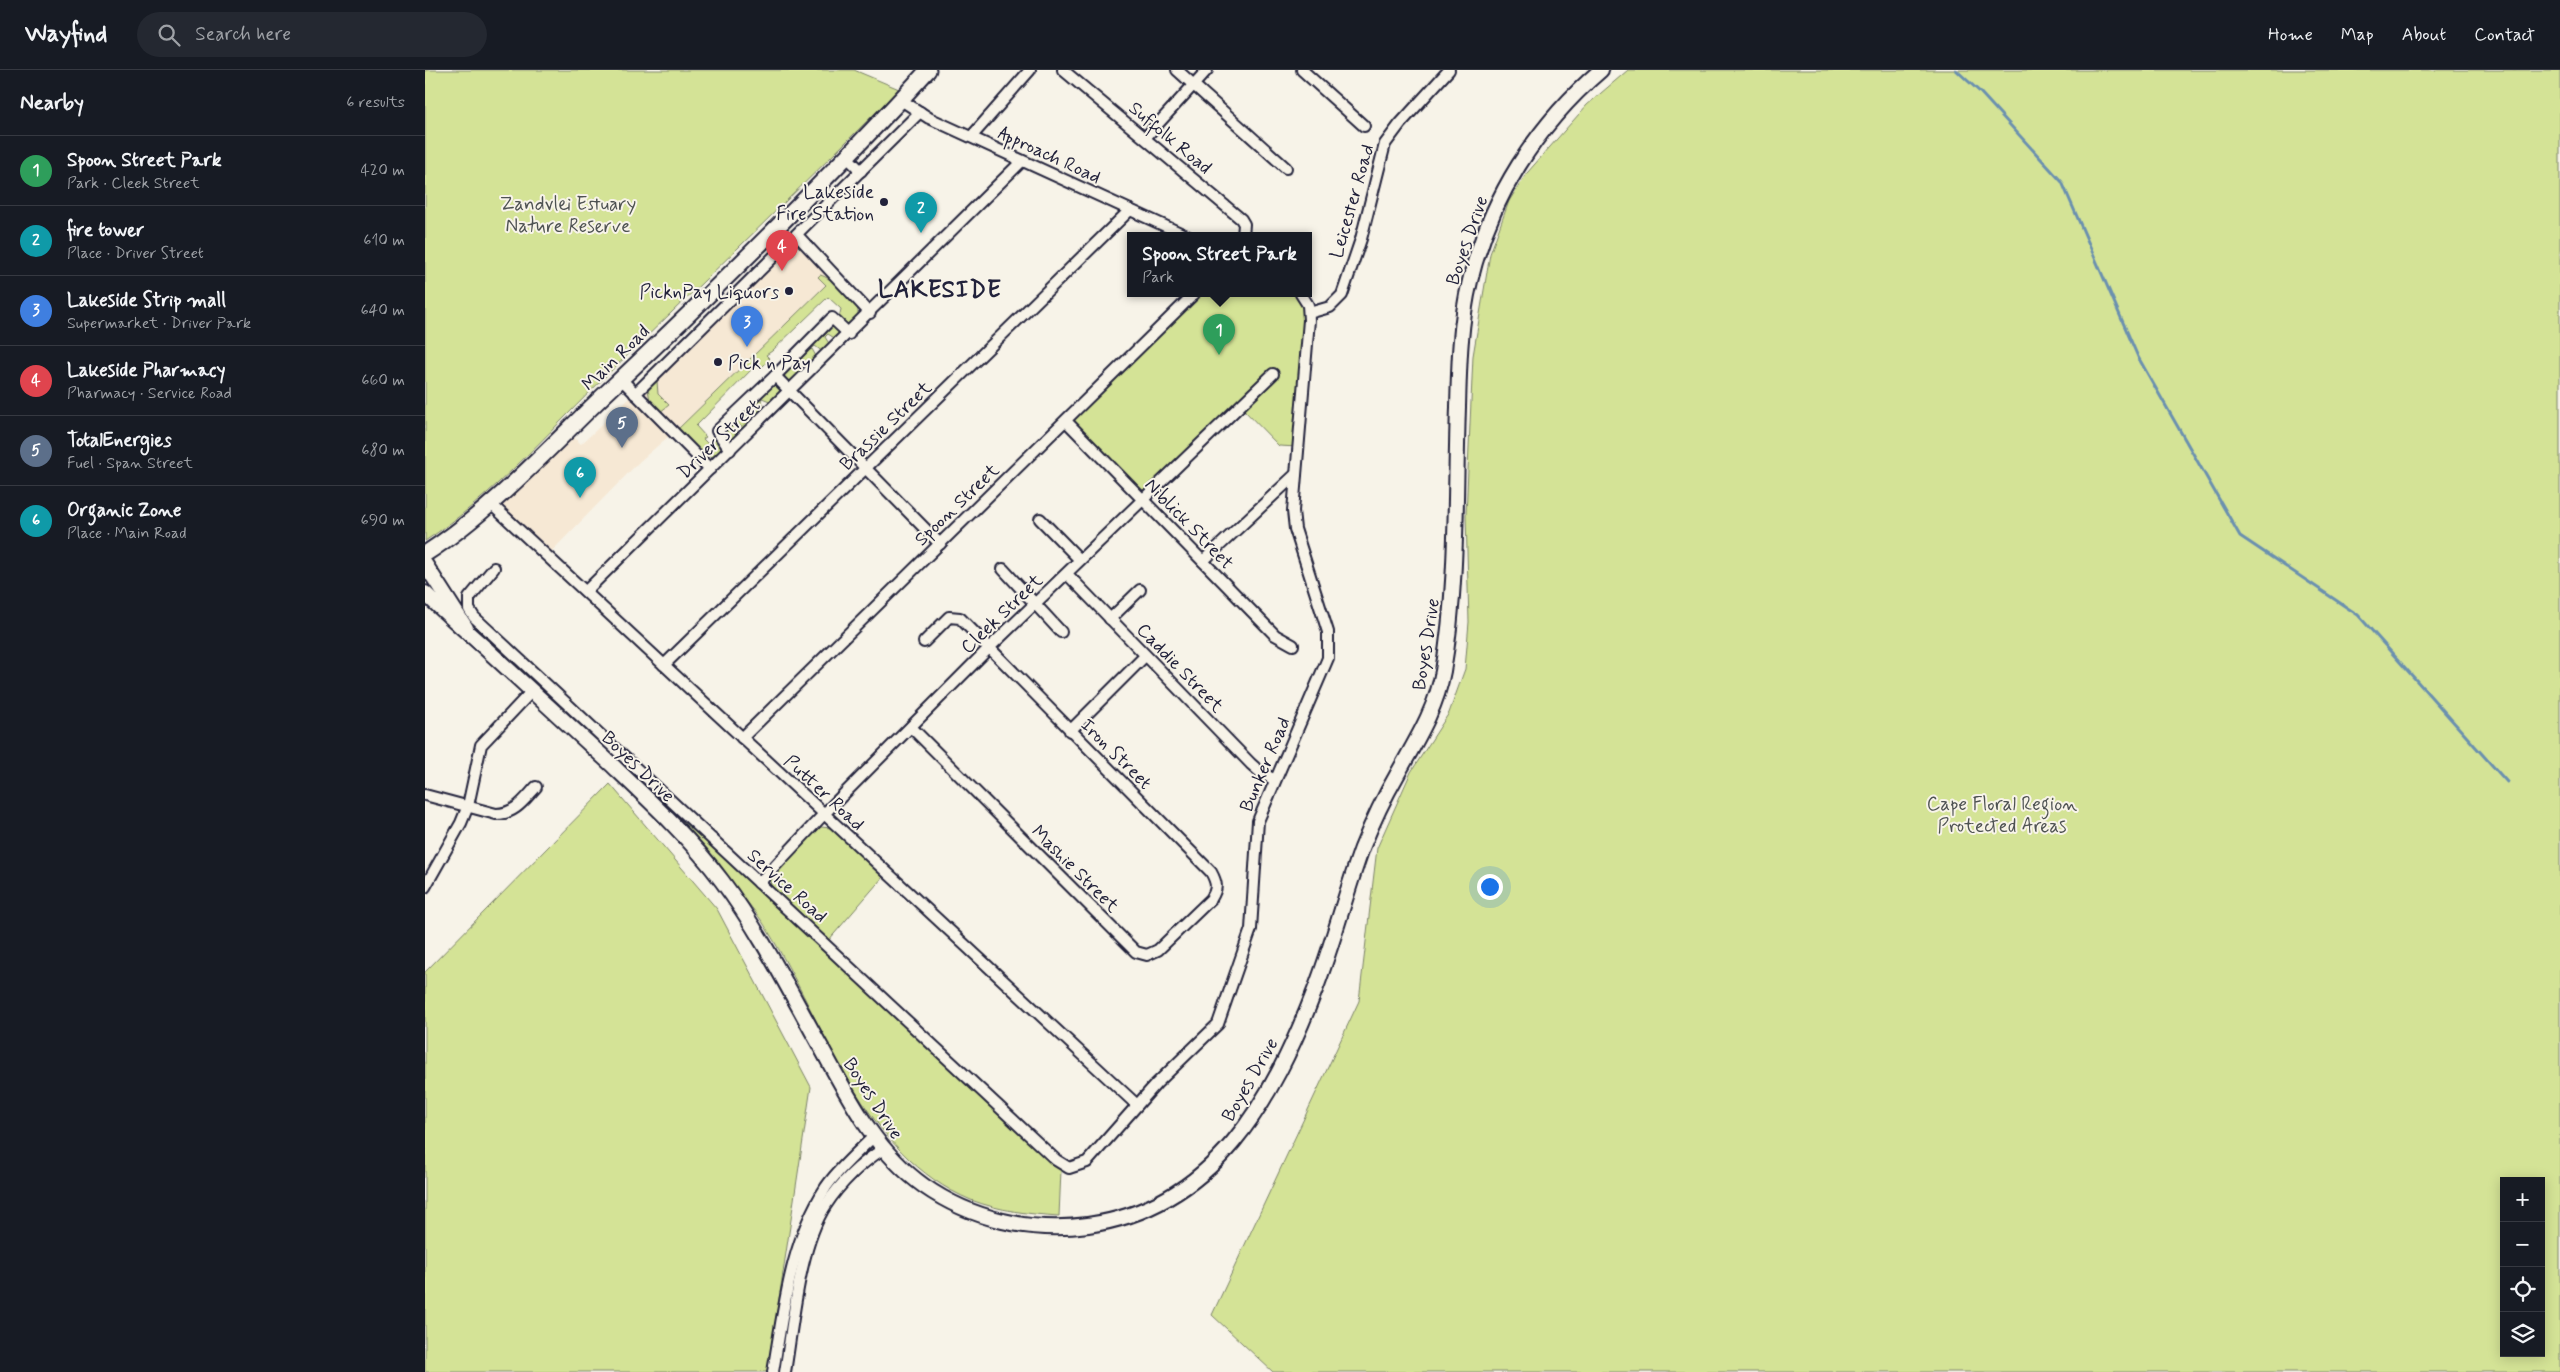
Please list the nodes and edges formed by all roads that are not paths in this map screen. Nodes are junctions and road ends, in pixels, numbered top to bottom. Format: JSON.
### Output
{"nodes":[{"id":1,"x":928,"y":70,"type":"edge"},
{"id":2,"x":1030,"y":70,"type":"edge"},
{"id":3,"x":1063,"y":70,"type":"edge"},
{"id":4,"x":1177,"y":70,"type":"edge"},
{"id":5,"x":1207,"y":70,"type":"edge"},
{"id":6,"x":1302,"y":70,"type":"edge"},
{"id":7,"x":1449,"y":70,"type":"edge"},
{"id":8,"x":1601,"y":70,"type":"edge"},
{"id":9,"x":1194,"y":85,"type":"junction"},
{"id":10,"x":901,"y":100,"type":"junction"},
{"id":11,"x":920,"y":112,"type":"junction"},
{"id":12,"x":1364,"y":126,"type":"dead end"},
{"id":13,"x":971,"y":137,"type":"junction"},
{"id":14,"x":1145,"y":138,"type":"junction"},
{"id":15,"x":846,"y":156,"type":"junction"},
{"id":16,"x":1022,"y":161,"type":"junction"},
{"id":17,"x":1286,"y":168,"type":"dead end"},
{"id":18,"x":861,"y":171,"type":"junction"},
{"id":19,"x":1130,"y":210,"type":"junction"},
{"id":20,"x":1178,"y":232,"type":"edge"},
{"id":21,"x":1243,"y":232,"type":"edge"},
{"id":22,"x":797,"y":235,"type":"junction"},
{"id":23,"x":1191,"y":297,"type":"edge"},
{"id":24,"x":1303,"y":297,"type":"edge"},
{"id":25,"x":870,"y":312,"type":"junction"},
{"id":26,"x":1309,"y":313,"type":"junction"},
{"id":27,"x":849,"y":334,"type":"junction"},
{"id":28,"x":1273,"y":374,"type":"dead end"},
{"id":29,"x":778,"y":378,"type":"junction"},
{"id":30,"x":621,"y":379,"type":"junction"},
{"id":31,"x":790,"y":391,"type":"junction"},
{"id":32,"x":635,"y":394,"type":"junction"},
{"id":33,"x":1066,"y":420,"type":"junction"},
{"id":34,"x":730,"y":450,"type":"junction"},
{"id":35,"x":866,"y":468,"type":"junction"},
{"id":36,"x":710,"y":469,"type":"junction"},
{"id":37,"x":1296,"y":474,"type":"junction"},
{"id":38,"x":1143,"y":499,"type":"junction"},
{"id":39,"x":490,"y":503,"type":"junction"},
{"id":40,"x":1039,"y":519,"type":"dead end"},
{"id":41,"x":940,"y":544,"type":"junction"},
{"id":42,"x":425,"y":554,"type":"edge"},
{"id":43,"x":1079,"y":560,"type":"junction"},
{"id":44,"x":1203,"y":561,"type":"junction"},
{"id":45,"x":425,"y":564,"type":"edge"},
{"id":46,"x":494,"y":568,"type":"dead end"},
{"id":47,"x":1003,"y":569,"type":"dead end"},
{"id":48,"x":1067,"y":574,"type":"junction"},
{"id":49,"x":1141,"y":590,"type":"dead end"},
{"id":50,"x":586,"y":591,"type":"junction"},
{"id":51,"x":425,"y":593,"type":"edge"},
{"id":52,"x":1035,"y":604,"type":"junction"},
{"id":53,"x":1110,"y":619,"type":"junction"},
{"id":54,"x":485,"y":627,"type":"junction"},
{"id":55,"x":1061,"y":632,"type":"dead end"},
{"id":56,"x":472,"y":636,"type":"junction"},
{"id":57,"x":924,"y":642,"type":"dead end"},
{"id":58,"x":1293,"y":645,"type":"dead end"},
{"id":59,"x":990,"y":648,"type":"junction"},
{"id":60,"x":1145,"y":656,"type":"junction"},
{"id":61,"x":664,"y":665,"type":"junction"},
{"id":62,"x":532,"y":691,"type":"junction"},
{"id":63,"x":911,"y":727,"type":"junction"},
{"id":64,"x":1071,"y":731,"type":"junction"},
{"id":65,"x":742,"y":738,"type":"junction"},
{"id":66,"x":1275,"y":780,"type":"junction"},
{"id":67,"x":537,"y":786,"type":"dead end"},
{"id":68,"x":425,"y":795,"type":"edge"},
{"id":69,"x":468,"y":806,"type":"junction"},
{"id":70,"x":824,"y":814,"type":"junction"},
{"id":71,"x":759,"y":883,"type":"junction"},
{"id":72,"x":1217,"y":883,"type":"joint"},
{"id":73,"x":425,"y":887,"type":"edge"},
{"id":74,"x":1137,"y":1105,"type":"junction"},
{"id":75,"x":873,"y":1137,"type":"junction"},
{"id":76,"x":883,"y":1149,"type":"junction"},
{"id":77,"x":1069,"y":1168,"type":"joint"},
{"id":78,"x":773,"y":1372,"type":"edge"},
{"id":79,"x":785,"y":1372,"type":"edge"}],
"edges":[{"from":1,"to":10,"type":"main road","name":"Main Road"},
{"from":2,"to":13,"type":"street"},
{"from":3,"to":14,"type":"street","name":"Suffolk Road"},
{"from":4,"to":9,"type":"street"},
{"from":5,"to":9,"type":"street"},
{"from":6,"to":12,"type":"street"},
{"from":7,"to":26,"type":"street","name":"Leicester Road"},
{"from":8,"to":76,"type":"main road","name":"Boyes Drive"},
{"from":9,"to":14,"type":"street"},
{"from":9,"to":17,"type":"street"},
{"from":10,"to":11,"type":"street","name":"Approach Road"},
{"from":10,"to":15,"type":"main road","name":"Main Road"},
{"from":11,"to":13,"type":"street","name":"Approach Road"},
{"from":11,"to":18,"type":"street"},
{"from":13,"to":16,"type":"street","name":"Approach Road"},
{"from":14,"to":21,"type":"street","name":"Suffolk Road"},
{"from":15,"to":18,"type":"street"},
{"from":15,"to":30,"type":"main road","name":"Main Road"},
{"from":16,"to":19,"type":"street","name":"Approach Road"},
{"from":16,"to":25,"type":"street","name":"Driver Street"},
{"from":18,"to":22,"type":"street"},
{"from":19,"to":20,"type":"street","name":"Approach Road"},
{"from":19,"to":35,"type":"street","name":"Brassie Street"},
{"from":22,"to":25,"type":"street"},
{"from":22,"to":32,"type":"street"},
{"from":23,"to":33,"type":"street","name":"Spoon Street"},
{"from":24,"to":26,"type":"street"},
{"from":25,"to":27,"type":"street","name":"Driver Street"},
{"from":26,"to":37,"type":"street","name":"Bunker Road"},
{"from":27,"to":29,"type":"street"},
{"from":27,"to":31,"type":"street","name":"Driver Street"},
{"from":28,"to":38,"type":"street","name":"Cleek Street"},
{"from":29,"to":31,"type":"street"},
{"from":29,"to":34,"type":"street"},
{"from":30,"to":32,"type":"street"},
{"from":30,"to":39,"type":"main road","name":"Main Road"},
{"from":31,"to":34,"type":"street","name":"Driver Street"},
{"from":31,"to":35,"type":"street"},
{"from":32,"to":36,"type":"street"},
{"from":33,"to":38,"type":"street","name":"Niblick Street"},
{"from":33,"to":41,"type":"street","name":"Spoon Street"},
{"from":34,"to":36,"type":"street","name":"Driver Street"},
{"from":35,"to":41,"type":"street"},
{"from":35,"to":61,"type":"street","name":"Brassie Street"},
{"from":36,"to":50,"type":"street","name":"Driver Street"},
{"from":37,"to":44,"type":"street"},
{"from":37,"to":66,"type":"street","name":"Bunker Road"},
{"from":38,"to":43,"type":"street","name":"Cleek Street"},
{"from":38,"to":44,"type":"street","name":"Niblick Street"},
{"from":39,"to":42,"type":"main road","name":"Main Road"},
{"from":39,"to":50,"type":"street","name":"Putter Road"},
{"from":40,"to":43,"type":"street"},
{"from":41,"to":65,"type":"street","name":"Spoon Street"},
{"from":43,"to":48,"type":"street","name":"Cleek Street"},
{"from":44,"to":58,"type":"street","name":"Niblick Street"},
{"from":45,"to":56,"type":"main road","name":"Boyes Drive"},
{"from":46,"to":54,"type":"street","name":"Service Road"},
{"from":47,"to":52,"type":"street"},
{"from":48,"to":52,"type":"street","name":"Cleek Street"},
{"from":48,"to":53,"type":"street","name":"Caddie Street"},
{"from":49,"to":53,"type":"street"},
{"from":50,"to":61,"type":"street","name":"Putter Road"},
{"from":51,"to":56,"type":"main road","name":"Boyes Drive"},
{"from":52,"to":55,"type":"street"},
{"from":52,"to":59,"type":"street","name":"Cleek Street"},
{"from":53,"to":60,"type":"street","name":"Caddie Street"},
{"from":54,"to":56,"type":"street"},
{"from":54,"to":71,"type":"street","name":"Service Road"},
{"from":56,"to":62,"type":"main road","name":"Boyes Drive"},
{"from":57,"to":59,"type":"street","name":"Iron Street"},
{"from":59,"to":63,"type":"street","name":"Cleek Street"},
{"from":59,"to":64,"type":"street","name":"Iron Street"},
{"from":60,"to":64,"type":"street"},
{"from":60,"to":66,"type":"street","name":"Caddie Street"},
{"from":61,"to":65,"type":"street","name":"Putter Road"},
{"from":62,"to":69,"type":"street"},
{"from":62,"to":75,"type":"main road","name":"Boyes Drive"},
{"from":63,"to":70,"type":"street","name":"Cleek Street"},
{"from":63,"to":72,"type":"street","name":"Mashie Street"},
{"from":64,"to":72,"type":"street","name":"Iron Street"},
{"from":65,"to":70,"type":"street","name":"Putter Road"},
{"from":66,"to":74,"type":"street","name":"Bunker Road"},
{"from":67,"to":69,"type":"street"},
{"from":68,"to":69,"type":"street"},
{"from":69,"to":73,"type":"street"},
{"from":70,"to":71,"type":"street","name":"Cleek Street"},
{"from":70,"to":74,"type":"street","name":"Putter Road"},
{"from":71,"to":77,"type":"street","name":"Service Road"},
{"from":74,"to":77,"type":"street","name":"Bunker Road"},
{"from":75,"to":76,"type":"main road","name":"Boyes Drive"},
{"from":75,"to":78,"type":"street"},
{"from":76,"to":79,"type":"street"}]}
